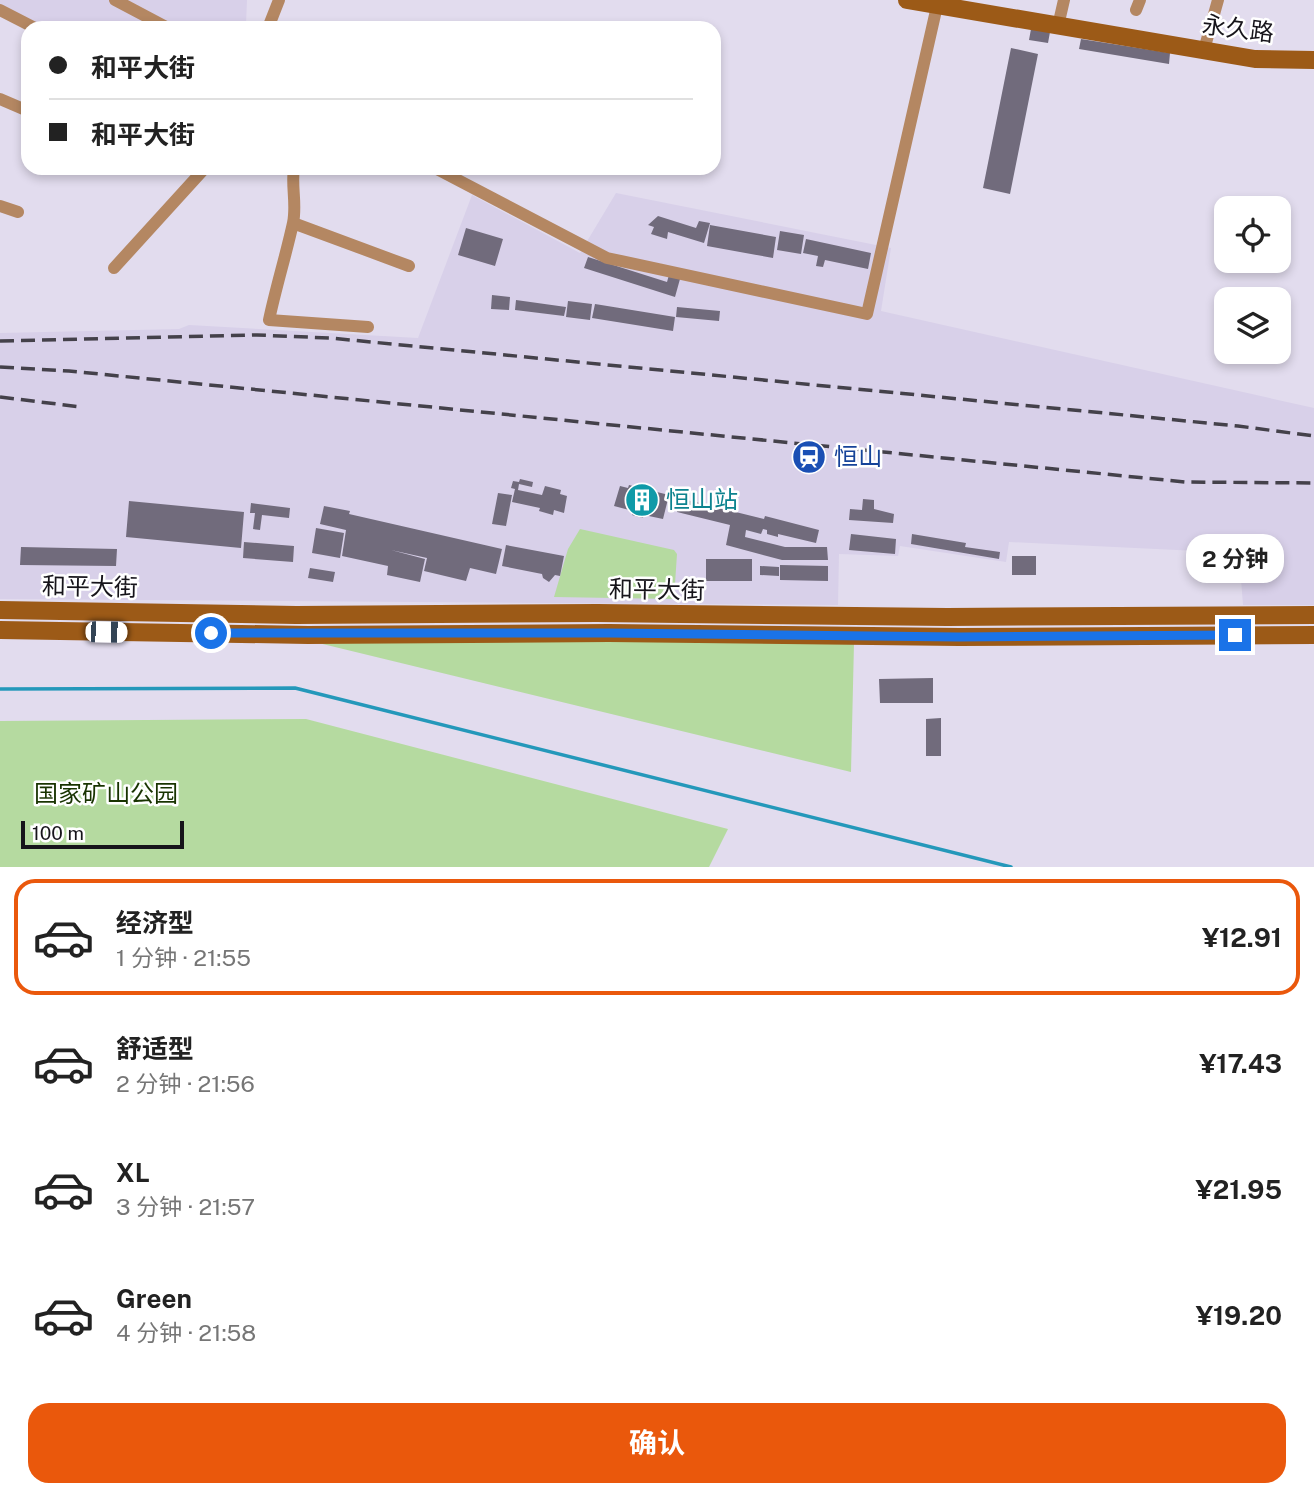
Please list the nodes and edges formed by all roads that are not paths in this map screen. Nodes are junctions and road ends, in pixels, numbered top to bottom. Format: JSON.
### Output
{"nodes":[{"id":1,"x":115,"y":0,"type":"edge"},
{"id":2,"x":279,"y":0,"type":"edge"},
{"id":3,"x":910,"y":0,"type":"edge"},
{"id":4,"x":1065,"y":0,"type":"edge"},
{"id":5,"x":1218,"y":0,"type":"edge"},
{"id":6,"x":937,"y":6,"type":"junction"},
{"id":7,"x":982,"y":6,"type":"edge"},
{"id":8,"x":0,"y":10,"type":"edge"},
{"id":9,"x":22,"y":21,"type":"edge"},
{"id":10,"x":155,"y":21,"type":"edge"},
{"id":11,"x":271,"y":21,"type":"edge"},
{"id":12,"x":1058,"y":26,"type":"junction"},
{"id":13,"x":1205,"y":50,"type":"junction"},
{"id":14,"x":1314,"y":60,"type":"edge"},
{"id":15,"x":0,"y":99,"type":"edge"},
{"id":16,"x":21,"y":108,"type":"edge"},
{"id":17,"x":199,"y":175,"type":"edge"},
{"id":18,"x":292,"y":175,"type":"edge"},
{"id":19,"x":448,"y":175,"type":"edge"},
{"id":20,"x":0,"y":206,"type":"edge"},
{"id":21,"x":18,"y":212,"type":"dead end"},
{"id":22,"x":293,"y":223,"type":"junction"},
{"id":23,"x":409,"y":266,"type":"dead end"},
{"id":24,"x":114,"y":268,"type":"dead end"},
{"id":25,"x":368,"y":327,"type":"dead end"},
{"id":26,"x":0,"y":610,"type":"edge"},
{"id":27,"x":1314,"y":615,"type":"edge"},
{"id":28,"x":0,"y":630,"type":"edge"},
{"id":29,"x":1314,"y":635,"type":"edge"}],
"edges":[{"from":1,"to":10,"type":"street"},
{"from":2,"to":11,"type":"street"},
{"from":3,"to":6,"type":"main road","name":"永久路"},
{"from":4,"to":12,"type":"street"},
{"from":5,"to":13,"type":"street"},
{"from":6,"to":7,"type":"main road","name":"永久路"},
{"from":6,"to":19,"type":"street"},
{"from":7,"to":12,"type":"main road","name":"永久路"},
{"from":8,"to":9,"type":"street"},
{"from":12,"to":13,"type":"main road","name":"永久路"},
{"from":13,"to":14,"type":"main road","name":"永久路"},
{"from":15,"to":16,"type":"street"},
{"from":17,"to":24,"type":"street"},
{"from":18,"to":22,"type":"street"},
{"from":20,"to":21,"type":"street"},
{"from":22,"to":23,"type":"street"},
{"from":22,"to":25,"type":"street"},
{"from":26,"to":27,"type":"main road","name":"和平大街"},
{"from":28,"to":29,"type":"main road","name":"和平大街"}]}
